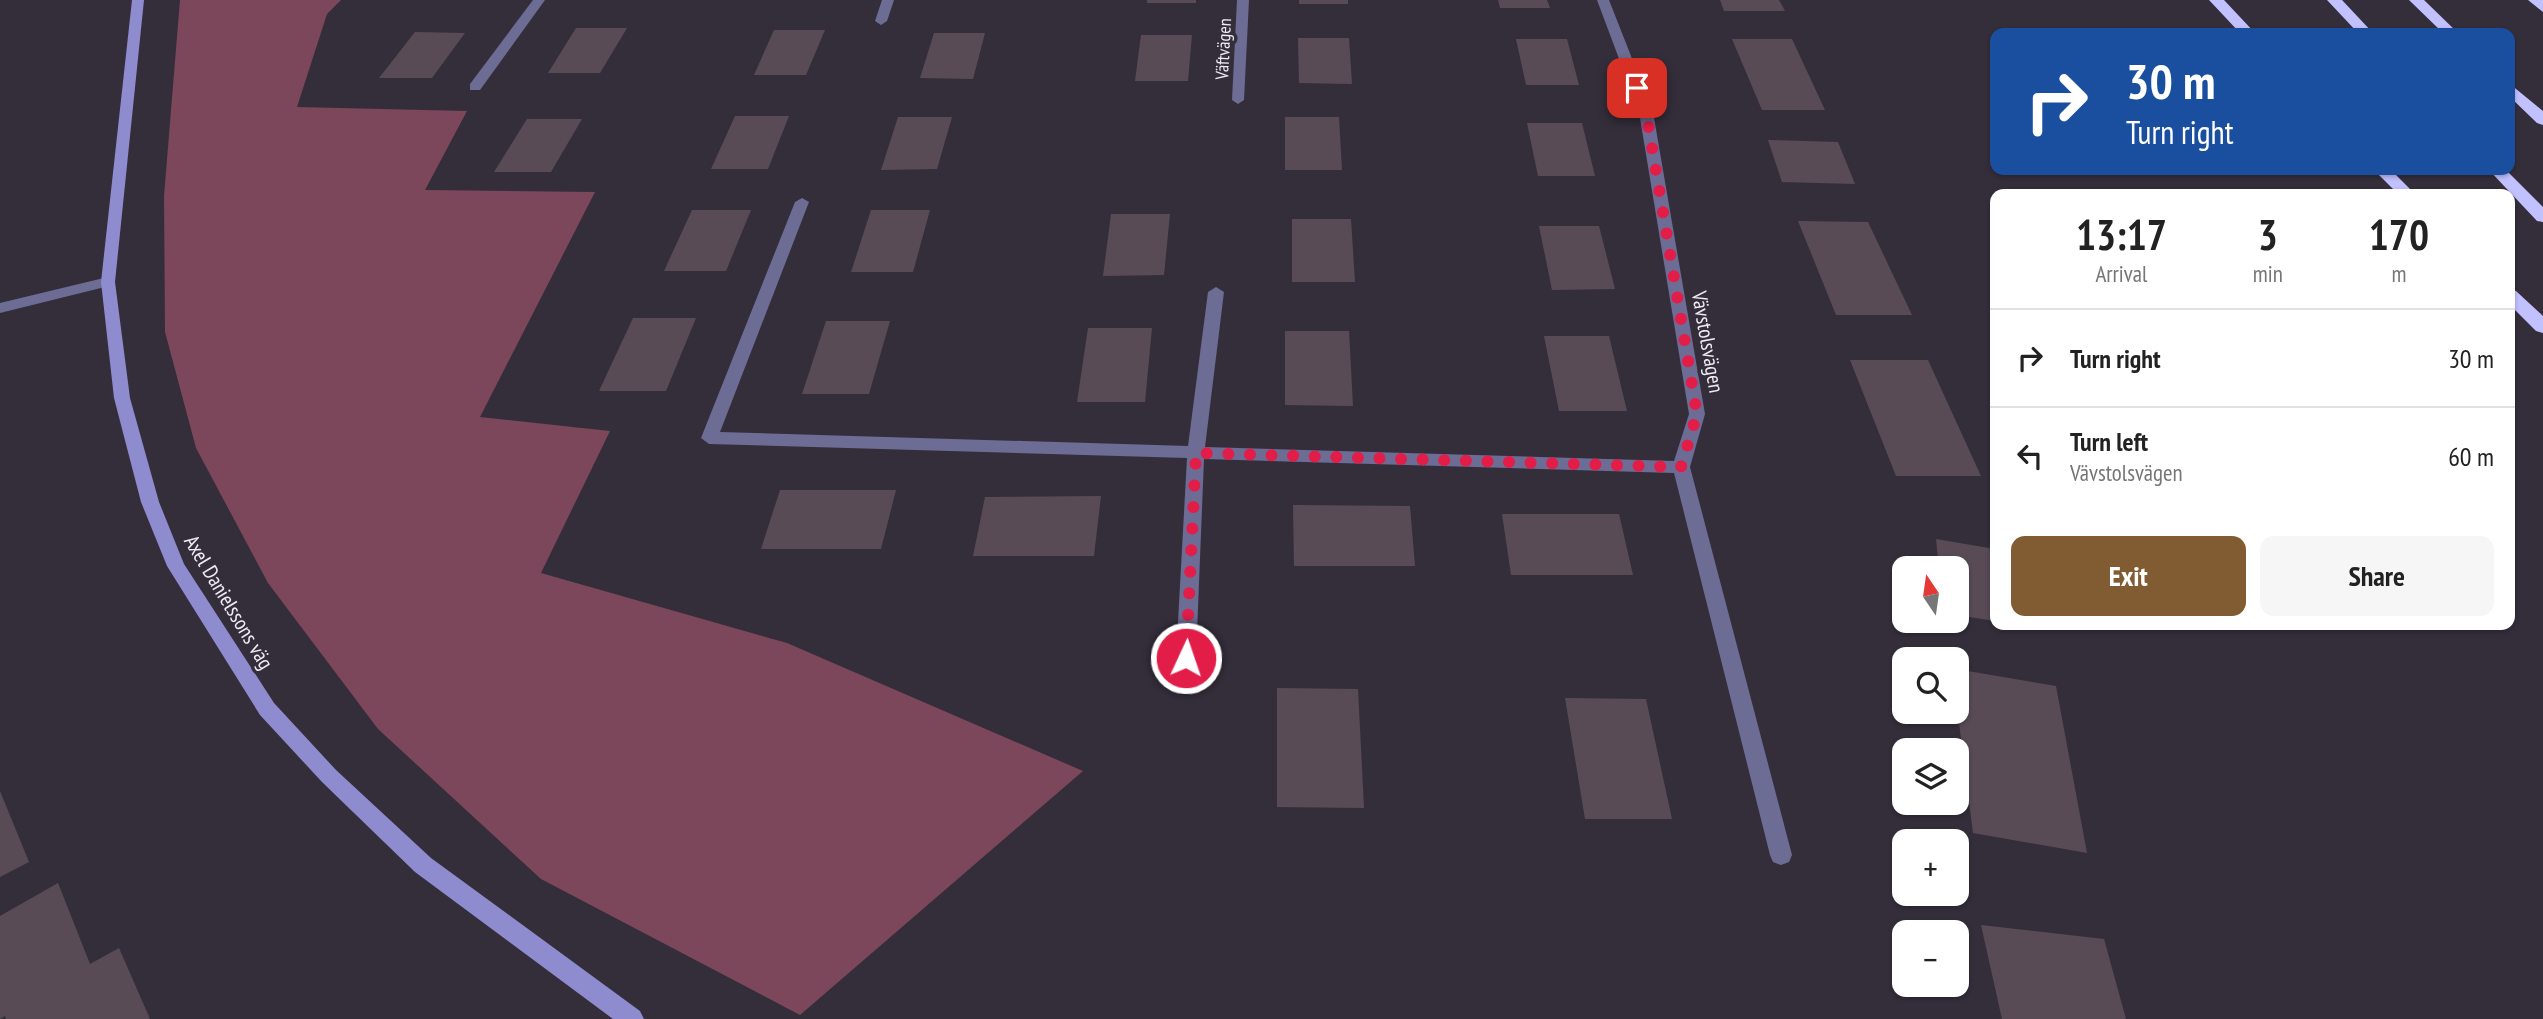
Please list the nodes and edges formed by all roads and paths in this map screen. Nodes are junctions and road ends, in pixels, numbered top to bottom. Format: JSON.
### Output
{"nodes":[{"id":1,"x":539,"y":0,"type":"edge"},
{"id":2,"x":888,"y":0,"type":"edge"},
{"id":3,"x":1243,"y":0,"type":"edge"},
{"id":4,"x":1603,"y":0,"type":"edge"},
{"id":5,"x":2216,"y":0,"type":"edge"},
{"id":6,"x":2334,"y":0,"type":"edge"},
{"id":7,"x":2416,"y":0,"type":"edge"},
{"id":8,"x":2535,"y":0,"type":"edge"},
{"id":9,"x":138,"y":1,"type":"edge"},
{"id":10,"x":2543,"y":8,"type":"edge"},
{"id":11,"x":881,"y":21,"type":"dead end"},
{"id":12,"x":2243,"y":28,"type":"edge"},
{"id":13,"x":2361,"y":28,"type":"edge"},
{"id":14,"x":2446,"y":28,"type":"edge"},
{"id":15,"x":475,"y":87,"type":"dead end"},
{"id":16,"x":2515,"y":94,"type":"edge"},
{"id":17,"x":1238,"y":100,"type":"dead end"},
{"id":18,"x":2543,"y":120,"type":"edge"},
{"id":19,"x":2387,"y":175,"type":"edge"},
{"id":20,"x":2502,"y":175,"type":"edge"},
{"id":21,"x":2402,"y":189,"type":"edge"},
{"id":22,"x":802,"y":202,"type":"dead end"},
{"id":23,"x":2543,"y":217,"type":"edge"},
{"id":24,"x":108,"y":282,"type":"junction"},
{"id":25,"x":1216,"y":292,"type":"dead end"},
{"id":26,"x":2515,"y":300,"type":"edge"},
{"id":27,"x":0,"y":308,"type":"edge"},
{"id":28,"x":2543,"y":327,"type":"edge"},
{"id":29,"x":1196,"y":453,"type":"junction"},
{"id":30,"x":1681,"y":467,"type":"junction"},
{"id":31,"x":1186,"y":658,"type":"dead end"},
{"id":32,"x":1781,"y":855,"type":"dead end"},
{"id":33,"x":632,"y":1019,"type":"edge"}],
"edges":[{"from":1,"to":15,"type":"street"},
{"from":2,"to":11,"type":"street"},
{"from":3,"to":17,"type":"street","name":"Väftvägen"},
{"from":4,"to":30,"type":"street","name":"Vävstolsvägen"},
{"from":5,"to":12,"type":"highway"},
{"from":6,"to":13,"type":"highway"},
{"from":7,"to":14,"type":"highway"},
{"from":8,"to":10,"type":"highway"},
{"from":9,"to":24,"type":"street","name":"Axel Danielssons väg"},
{"from":16,"to":18,"type":"highway"},
{"from":19,"to":21,"type":"highway"},
{"from":20,"to":23,"type":"highway"},
{"from":22,"to":29,"type":"street"},
{"from":24,"to":27,"type":"street"},
{"from":24,"to":33,"type":"street","name":"Axel Danielssons väg"},
{"from":25,"to":29,"type":"street"},
{"from":26,"to":28,"type":"highway"},
{"from":29,"to":30,"type":"street"},
{"from":29,"to":31,"type":"street"},
{"from":30,"to":32,"type":"street"}]}
